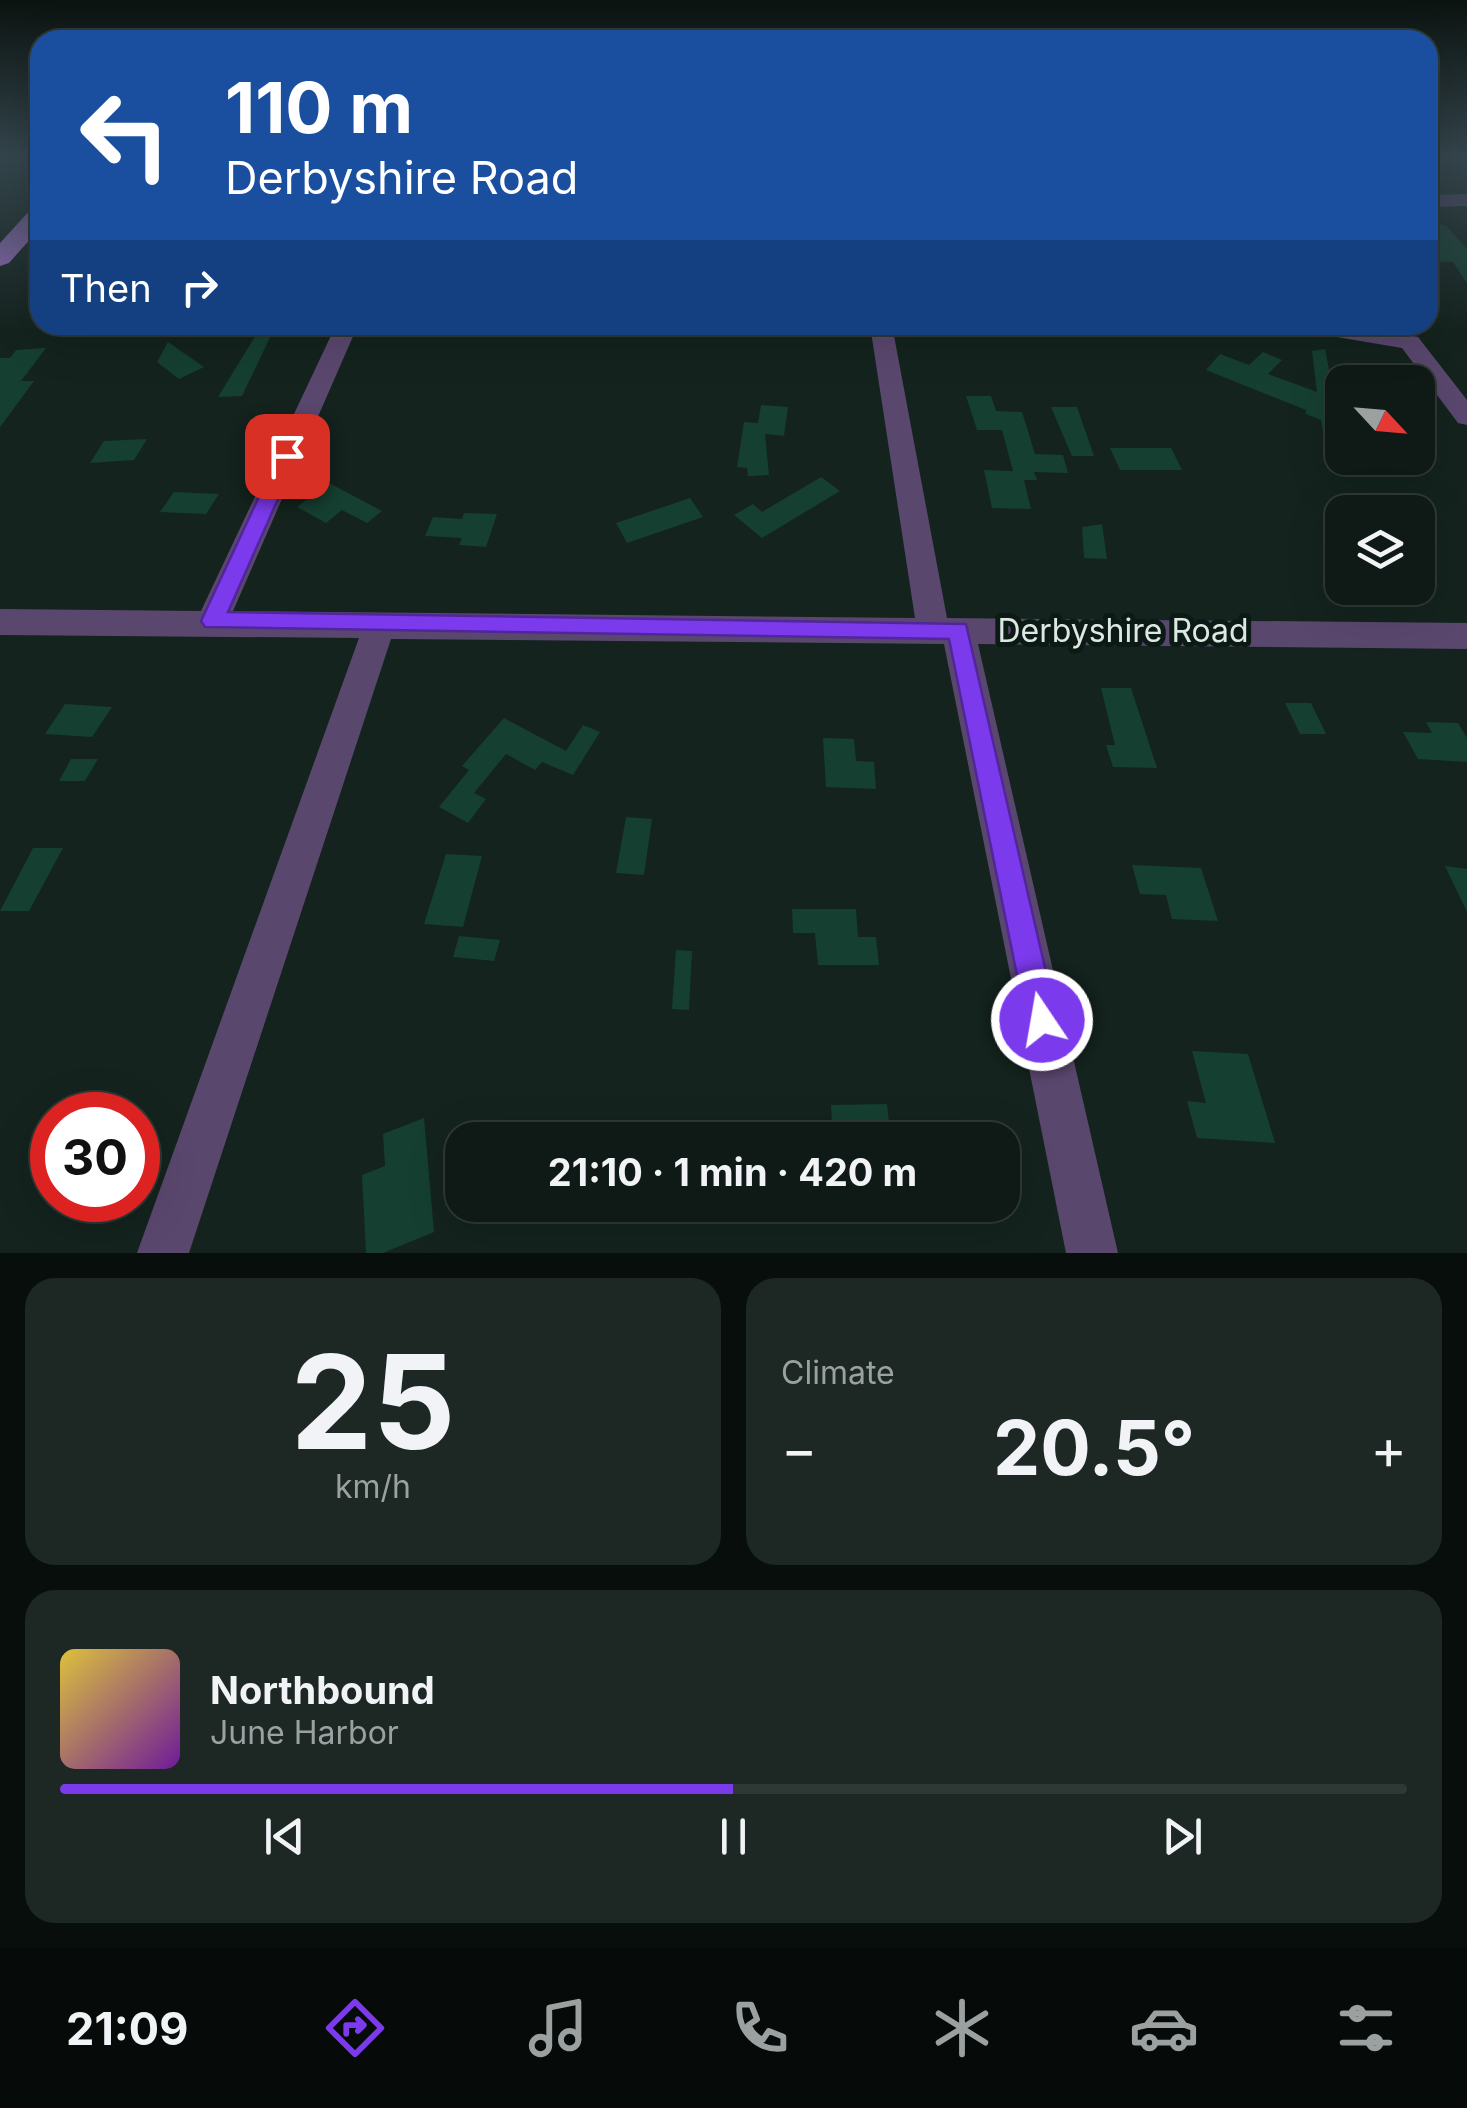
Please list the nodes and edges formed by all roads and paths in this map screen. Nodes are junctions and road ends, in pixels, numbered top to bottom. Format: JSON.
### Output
{"nodes":[{"id":1,"x":30,"y":224,"type":"edge"},
{"id":2,"x":0,"y":258,"type":"edge"},
{"id":3,"x":342,"y":335,"type":"edge"},
{"id":4,"x":883,"y":335,"type":"edge"},
{"id":5,"x":1365,"y":335,"type":"edge"},
{"id":6,"x":1467,"y":418,"type":"edge"},
{"id":7,"x":212,"y":621,"type":"junction"},
{"id":8,"x":0,"y":622,"type":"edge"},
{"id":9,"x":380,"y":624,"type":"junction"},
{"id":10,"x":946,"y":630,"type":"junction"},
{"id":11,"x":1467,"y":636,"type":"edge"},
{"id":12,"x":163,"y":1253,"type":"edge"},
{"id":13,"x":1092,"y":1253,"type":"edge"}],
"edges":[{"from":1,"to":2,"type":"main road"},
{"from":3,"to":7,"type":"street"},
{"from":4,"to":10,"type":"street"},
{"from":5,"to":6,"type":"street"},
{"from":7,"to":8,"type":"street","name":"Derbyshire Road"},
{"from":7,"to":9,"type":"street","name":"Derbyshire Road"},
{"from":9,"to":10,"type":"street","name":"Derbyshire Road"},
{"from":9,"to":12,"type":"street"},
{"from":10,"to":11,"type":"street","name":"Derbyshire Road"},
{"from":10,"to":13,"type":"street"}]}
